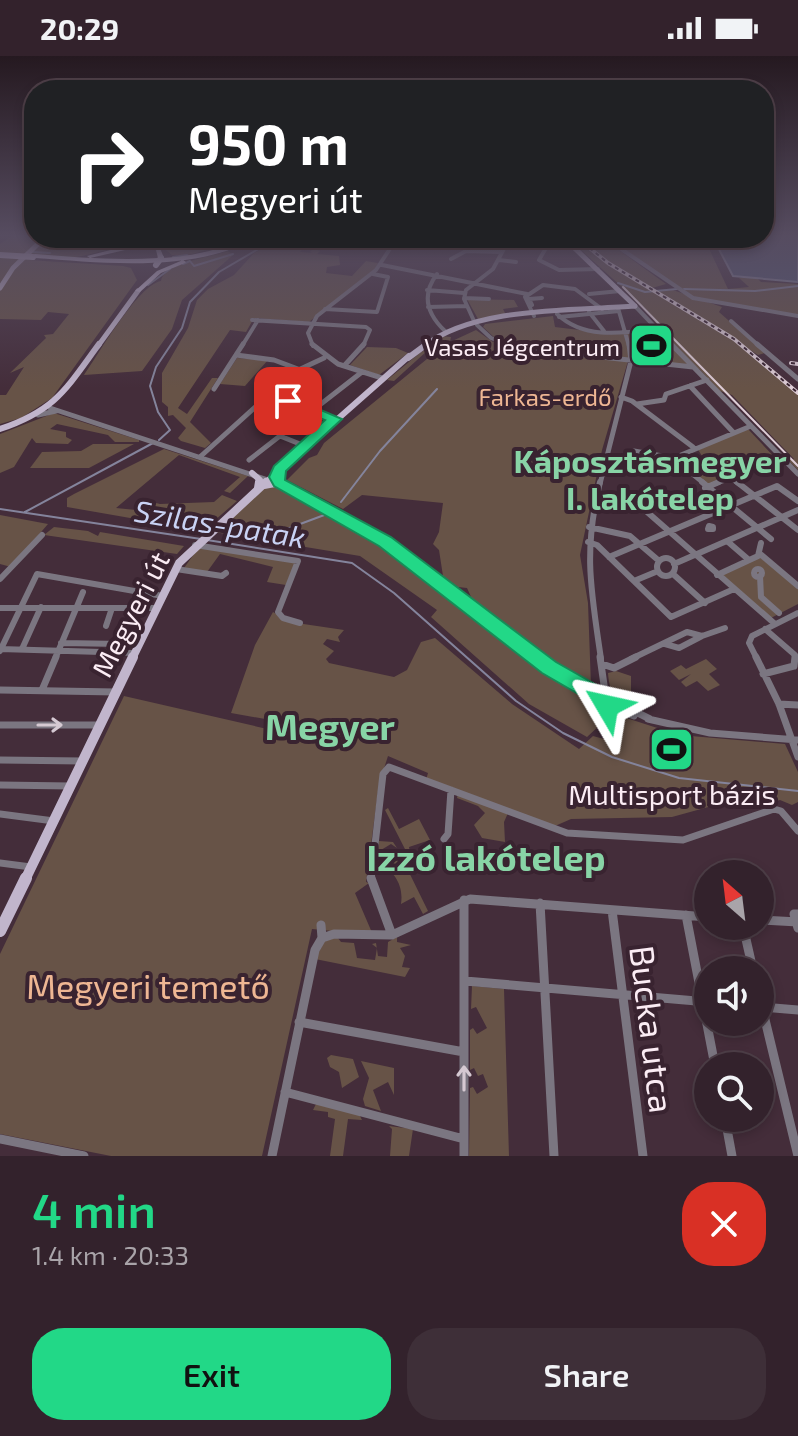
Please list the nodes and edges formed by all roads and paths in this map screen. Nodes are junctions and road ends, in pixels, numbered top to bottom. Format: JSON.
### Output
{"nodes":[{"id":1,"x":139,"y":285,"type":"edge"},
{"id":2,"x":142,"y":285,"type":"edge"},
{"id":3,"x":146,"y":285,"type":"edge"},
{"id":4,"x":357,"y":285,"type":"edge"},
{"id":5,"x":385,"y":285,"type":"edge"},
{"id":6,"x":430,"y":285,"type":"edge"},
{"id":7,"x":471,"y":285,"type":"edge"},
{"id":8,"x":488,"y":285,"type":"edge"},
{"id":9,"x":545,"y":285,"type":"edge"},
{"id":10,"x":567,"y":285,"type":"edge"},
{"id":11,"x":614,"y":285,"type":"edge"},
{"id":12,"x":672,"y":285,"type":"edge"},
{"id":13,"x":427,"y":290,"type":"junction"},
{"id":14,"x":138,"y":291,"type":"junction"},
{"id":15,"x":620,"y":291,"type":"junction"},
{"id":16,"x":589,"y":294,"type":"junction"},
{"id":17,"x":464,"y":295,"type":"junction"},
{"id":18,"x":527,"y":297,"type":"junction"},
{"id":19,"x":542,"y":298,"type":"dead end"},
{"id":20,"x":489,"y":299,"type":"dead end"},
{"id":21,"x":467,"y":306,"type":"junction"},
{"id":22,"x":635,"y":306,"type":"junction"},
{"id":23,"x":428,"y":307,"type":"junction"},
{"id":24,"x":325,"y":309,"type":"junction"},
{"id":25,"x":620,"y":309,"type":"junction"},
{"id":26,"x":602,"y":310,"type":"junction"},
{"id":27,"x":590,"y":312,"type":"junction"},
{"id":28,"x":534,"y":316,"type":"junction"},
{"id":29,"x":558,"y":316,"type":"junction"},
{"id":30,"x":798,"y":316,"type":"edge"},
{"id":31,"x":731,"y":321,"type":"dead end"},
{"id":32,"x":477,"y":322,"type":"junction"},
{"id":33,"x":312,"y":323,"type":"junction"},
{"id":34,"x":658,"y":329,"type":"junction"},
{"id":35,"x":445,"y":331,"type":"junction"},
{"id":36,"x":604,"y":331,"type":"junction"},
{"id":37,"x":627,"y":333,"type":"junction"},
{"id":38,"x":236,"y":355,"type":"junction"},
{"id":39,"x":324,"y":358,"type":"junction"},
{"id":40,"x":631,"y":361,"type":"junction"},
{"id":41,"x":344,"y":366,"type":"junction"},
{"id":42,"x":694,"y":367,"type":"junction"},
{"id":43,"x":298,"y":369,"type":"junction"},
{"id":44,"x":362,"y":372,"type":"junction"},
{"id":45,"x":379,"y":379,"type":"junction"},
{"id":46,"x":798,"y":379,"type":"edge"},
{"id":47,"x":707,"y":380,"type":"junction"},
{"id":48,"x":690,"y":386,"type":"junction"},
{"id":49,"x":214,"y":389,"type":"dead end"},
{"id":50,"x":271,"y":394,"type":"junction"},
{"id":51,"x":621,"y":397,"type":"junction"},
{"id":52,"x":637,"y":404,"type":"junction"},
{"id":53,"x":53,"y":405,"type":"junction"},
{"id":54,"x":312,"y":410,"type":"junction"},
{"id":55,"x":64,"y":412,"type":"junction"},
{"id":56,"x":38,"y":415,"type":"junction"},
{"id":57,"x":335,"y":419,"type":"junction"},
{"id":58,"x":751,"y":426,"type":"junction"},
{"id":59,"x":0,"y":429,"type":"edge"},
{"id":60,"x":733,"y":432,"type":"junction"},
{"id":61,"x":280,"y":436,"type":"junction"},
{"id":62,"x":305,"y":446,"type":"junction"},
{"id":63,"x":693,"y":447,"type":"junction"},
{"id":64,"x":634,"y":451,"type":"dead end"},
{"id":65,"x":201,"y":456,"type":"junction"},
{"id":66,"x":604,"y":458,"type":"junction"},
{"id":67,"x":680,"y":459,"type":"junction"},
{"id":68,"x":249,"y":460,"type":"dead end"},
{"id":69,"x":279,"y":469,"type":"junction"},
{"id":70,"x":601,"y":470,"type":"junction"},
{"id":71,"x":252,"y":473,"type":"junction"},
{"id":72,"x":798,"y":474,"type":"edge"},
{"id":73,"x":269,"y":479,"type":"junction"},
{"id":74,"x":280,"y":483,"type":"junction"},
{"id":75,"x":258,"y":488,"type":"junction"},
{"id":76,"x":705,"y":488,"type":"junction"},
{"id":77,"x":755,"y":496,"type":"junction"},
{"id":78,"x":594,"y":498,"type":"junction"},
{"id":79,"x":798,"y":501,"type":"edge"},
{"id":80,"x":729,"y":507,"type":"junction"},
{"id":81,"x":798,"y":510,"type":"edge"},
{"id":82,"x":782,"y":517,"type":"junction"},
{"id":83,"x":591,"y":527,"type":"junction"},
{"id":84,"x":756,"y":528,"type":"junction"},
{"id":85,"x":798,"y":530,"type":"edge"},
{"id":86,"x":669,"y":531,"type":"junction"},
{"id":87,"x":42,"y":535,"type":"dead end"},
{"id":88,"x":771,"y":539,"type":"dead end"},
{"id":89,"x":727,"y":541,"type":"junction"},
{"id":90,"x":588,"y":542,"type":"junction"},
{"id":91,"x":761,"y":543,"type":"dead end"},
{"id":92,"x":196,"y":544,"type":"junction"},
{"id":93,"x":639,"y":544,"type":"junction"},
{"id":94,"x":695,"y":555,"type":"junction"},
{"id":95,"x":759,"y":555,"type":"junction"},
{"id":96,"x":609,"y":557,"type":"junction"},
{"id":97,"x":658,"y":560,"type":"junction"},
{"id":98,"x":749,"y":560,"type":"junction"},
{"id":99,"x":674,"y":564,"type":"junction"},
{"id":100,"x":176,"y":569,"type":"junction"},
{"id":101,"x":658,"y":571,"type":"junction"},
{"id":102,"x":226,"y":573,"type":"dead end"},
{"id":103,"x":673,"y":574,"type":"junction"},
{"id":104,"x":717,"y":575,"type":"junction"},
{"id":105,"x":0,"y":579,"type":"edge"},
{"id":106,"x":634,"y":581,"type":"junction"},
{"id":107,"x":798,"y":586,"type":"edge"},
{"id":108,"x":734,"y":589,"type":"junction"},
{"id":109,"x":130,"y":591,"type":"junction"},
{"id":110,"x":83,"y":592,"type":"dead end"},
{"id":111,"x":163,"y":596,"type":"junction"},
{"id":112,"x":705,"y":603,"type":"junction"},
{"id":113,"x":767,"y":603,"type":"junction"},
{"id":114,"x":41,"y":607,"type":"junction"},
{"id":115,"x":0,"y":608,"type":"edge"},
{"id":116,"x":20,"y":608,"type":"junction"},
{"id":117,"x":76,"y":608,"type":"junction"},
{"id":118,"x":112,"y":608,"type":"junction"},
{"id":119,"x":124,"y":608,"type":"junction"},
{"id":120,"x":157,"y":608,"type":"junction"},
{"id":121,"x":761,"y":612,"type":"junction"},
{"id":122,"x":779,"y":613,"type":"dead end"},
{"id":123,"x":798,"y":613,"type":"edge"},
{"id":124,"x":300,"y":623,"type":"dead end"},
{"id":125,"x":775,"y":624,"type":"junction"},
{"id":126,"x":106,"y":626,"type":"dead end"},
{"id":127,"x":725,"y":628,"type":"dead end"},
{"id":128,"x":765,"y":629,"type":"junction"},
{"id":129,"x":702,"y":636,"type":"junction"},
{"id":130,"x":658,"y":644,"type":"junction"},
{"id":131,"x":60,"y":646,"type":"junction"},
{"id":132,"x":22,"y":649,"type":"junction"},
{"id":133,"x":0,"y":650,"type":"edge"},
{"id":134,"x":135,"y":653,"type":"junction"},
{"id":135,"x":602,"y":664,"type":"junction"},
{"id":136,"x":796,"y":667,"type":"edge"},
{"id":137,"x":557,"y":673,"type":"junction"},
{"id":138,"x":763,"y":674,"type":"junction"},
{"id":139,"x":605,"y":687,"type":"junction"},
{"id":140,"x":0,"y":690,"type":"edge"},
{"id":141,"x":42,"y":690,"type":"junction"},
{"id":142,"x":116,"y":692,"type":"junction"},
{"id":143,"x":590,"y":692,"type":"junction"},
{"id":144,"x":605,"y":704,"type":"junction"},
{"id":145,"x":779,"y":704,"type":"junction"},
{"id":146,"x":798,"y":705,"type":"edge"},
{"id":147,"x":620,"y":706,"type":"junction"},
{"id":148,"x":650,"y":719,"type":"junction"},
{"id":149,"x":0,"y":725,"type":"edge"},
{"id":150,"x":100,"y":725,"type":"junction"},
{"id":151,"x":795,"y":739,"type":"edge"},
{"id":152,"x":798,"y":757,"type":"edge"},
{"id":153,"x":0,"y":760,"type":"edge"},
{"id":154,"x":83,"y":761,"type":"junction"},
{"id":155,"x":0,"y":785,"type":"edge"},
{"id":156,"x":71,"y":786,"type":"junction"},
{"id":157,"x":451,"y":790,"type":"junction"},
{"id":158,"x":0,"y":814,"type":"edge"},
{"id":159,"x":54,"y":821,"type":"junction"},
{"id":160,"x":798,"y":831,"type":"edge"},
{"id":161,"x":444,"y":839,"type":"dead end"},
{"id":162,"x":0,"y":863,"type":"edge"},
{"id":163,"x":31,"y":867,"type":"junction"},
{"id":164,"x":464,"y":900,"type":"junction"},
{"id":165,"x":540,"y":903,"type":"junction"},
{"id":166,"x":612,"y":910,"type":"junction"},
{"id":167,"x":686,"y":915,"type":"junction"},
{"id":168,"x":694,"y":916,"type":"edge"},
{"id":169,"x":774,"y":921,"type":"edge"},
{"id":170,"x":798,"y":922,"type":"edge"},
{"id":171,"x":321,"y":925,"type":"dead end"},
{"id":172,"x":0,"y":931,"type":"edge"},
{"id":173,"x":392,"y":935,"type":"junction"},
{"id":174,"x":322,"y":938,"type":"junction"},
{"id":175,"x":695,"y":956,"type":"edge"},
{"id":176,"x":465,"y":985,"type":"junction"},
{"id":177,"x":544,"y":988,"type":"junction"},
{"id":178,"x":623,"y":996,"type":"junction"},
{"id":179,"x":694,"y":1001,"type":"edge"},
{"id":180,"x":774,"y":1006,"type":"edge"},
{"id":181,"x":798,"y":1010,"type":"edge"},
{"id":182,"x":299,"y":1022,"type":"junction"},
{"id":183,"x":769,"y":1036,"type":"edge"},
{"id":184,"x":464,"y":1052,"type":"junction"},
{"id":185,"x":285,"y":1092,"type":"junction"},
{"id":186,"x":728,"y":1132,"type":"edge"},
{"id":187,"x":0,"y":1139,"type":"edge"},
{"id":188,"x":464,"y":1139,"type":"junction"},
{"id":189,"x":76,"y":1155,"type":"edge"},
{"id":190,"x":272,"y":1156,"type":"edge"},
{"id":191,"x":464,"y":1156,"type":"edge"},
{"id":192,"x":554,"y":1156,"type":"edge"},
{"id":193,"x":643,"y":1156,"type":"edge"},
{"id":194,"x":732,"y":1156,"type":"edge"},
{"id":195,"x":798,"y":1156,"type":"edge"}],
"edges":[{"from":1,"to":14,"type":"highway"},
{"from":2,"to":14,"type":"highway","bridge":true},
{"from":3,"to":14,"type":"highway"},
{"from":4,"to":24,"type":"street"},
{"from":5,"to":24,"type":"street"},
{"from":6,"to":13,"type":"street"},
{"from":7,"to":17,"type":"street"},
{"from":8,"to":18,"type":"street"},
{"from":9,"to":18,"type":"street"},
{"from":10,"to":16,"type":"street"},
{"from":11,"to":15,"type":"main road"},
{"from":12,"to":30,"type":"street"},
{"from":13,"to":17,"type":"street"},
{"from":13,"to":23,"type":"street"},
{"from":14,"to":53,"type":"main road"},
{"from":15,"to":16,"type":"street"},
{"from":15,"to":22,"type":"main road"},
{"from":16,"to":26,"type":"street"},
{"from":17,"to":20,"type":"street"},
{"from":17,"to":21,"type":"street"},
{"from":18,"to":19,"type":"street"},
{"from":18,"to":28,"type":"street"},
{"from":21,"to":23,"type":"street"},
{"from":21,"to":32,"type":"street"},
{"from":22,"to":25,"type":"main road","name":"Megyeri út"},
{"from":22,"to":25,"type":"main road"},
{"from":22,"to":34,"type":"street"},
{"from":23,"to":35,"type":"street"},
{"from":24,"to":33,"type":"street"},
{"from":25,"to":26,"type":"main road","name":"Megyeri út"},
{"from":25,"to":27,"type":"street"},
{"from":25,"to":37,"type":"street"},
{"from":26,"to":27,"type":"main road","name":"Megyeri út"},
{"from":27,"to":29,"type":"main road","name":"Megyeri út"},
{"from":27,"to":36,"type":"street"},
{"from":28,"to":29,"type":"main road","name":"Megyeri út"},
{"from":28,"to":32,"type":"main road","name":"Megyeri út"},
{"from":29,"to":36,"type":"street"},
{"from":31,"to":46,"type":"street"},
{"from":32,"to":35,"type":"main road","name":"Megyeri út"},
{"from":32,"to":40,"type":"street"},
{"from":33,"to":38,"type":"street"},
{"from":33,"to":39,"type":"street"},
{"from":33,"to":41,"type":"street"},
{"from":34,"to":37,"type":"street"},
{"from":34,"to":42,"type":"street"},
{"from":35,"to":45,"type":"main road","name":"Megyeri út"},
{"from":36,"to":37,"type":"street"},
{"from":37,"to":40,"type":"street"},
{"from":38,"to":43,"type":"street"},
{"from":38,"to":49,"type":"street"},
{"from":39,"to":41,"type":"street"},
{"from":39,"to":43,"type":"street"},
{"from":40,"to":42,"type":"street"},
{"from":40,"to":51,"type":"street"},
{"from":41,"to":44,"type":"street"},
{"from":42,"to":47,"type":"street"},
{"from":43,"to":50,"type":"street"},
{"from":44,"to":45,"type":"street"},
{"from":44,"to":54,"type":"street"},
{"from":45,"to":57,"type":"main road","name":"Megyeri út"},
{"from":47,"to":48,"type":"street"},
{"from":47,"to":58,"type":"street"},
{"from":48,"to":52,"type":"street"},
{"from":48,"to":60,"type":"street"},
{"from":50,"to":54,"type":"street"},
{"from":50,"to":65,"type":"street"},
{"from":51,"to":52,"type":"street"},
{"from":51,"to":66,"type":"street"},
{"from":52,"to":63,"type":"street"},
{"from":53,"to":55,"type":"street"},
{"from":53,"to":56,"type":"main road"},
{"from":54,"to":57,"type":"street"},
{"from":54,"to":61,"type":"street"},
{"from":55,"to":56,"type":"street"},
{"from":55,"to":65,"type":"street"},
{"from":56,"to":59,"type":"main road"},
{"from":57,"to":62,"type":"main road","name":"Megyeri út"},
{"from":58,"to":60,"type":"street"},
{"from":58,"to":72,"type":"street"},
{"from":60,"to":63,"type":"street"},
{"from":61,"to":62,"type":"street"},
{"from":61,"to":68,"type":"street"},
{"from":62,"to":69,"type":"main road","name":"Megyeri út"},
{"from":63,"to":67,"type":"street"},
{"from":64,"to":67,"type":"street"},
{"from":65,"to":71,"type":"street"},
{"from":66,"to":70,"type":"street"},
{"from":66,"to":70,"type":"street"},
{"from":67,"to":76,"type":"street"},
{"from":69,"to":73,"type":"main road","name":"Megyeri út"},
{"from":69,"to":74,"type":"main road"},
{"from":70,"to":78,"type":"street"},
{"from":71,"to":73,"type":"street"},
{"from":71,"to":75,"type":"main road"},
{"from":73,"to":74,"type":"street"},
{"from":73,"to":75,"type":"main road","name":"Megyeri út"},
{"from":74,"to":75,"type":"main road"},
{"from":74,"to":137,"type":"street"},
{"from":75,"to":92,"type":"main road","name":"Megyeri út"},
{"from":76,"to":77,"type":"street"},
{"from":76,"to":80,"type":"street"},
{"from":77,"to":79,"type":"street"},
{"from":77,"to":80,"type":"street"},
{"from":77,"to":82,"type":"street"},
{"from":78,"to":83,"type":"street"},
{"from":78,"to":86,"type":"street"},
{"from":80,"to":84,"type":"street"},
{"from":80,"to":86,"type":"street"},
{"from":81,"to":82,"type":"street"},
{"from":82,"to":84,"type":"street"},
{"from":82,"to":85,"type":"street"},
{"from":83,"to":90,"type":"street"},
{"from":83,"to":93,"type":"street"},
{"from":84,"to":88,"type":"street"},
{"from":84,"to":89,"type":"street"},
{"from":86,"to":93,"type":"street"},
{"from":86,"to":94,"type":"street"},
{"from":87,"to":105,"type":"street"},
{"from":89,"to":94,"type":"street"},
{"from":89,"to":98,"type":"street"},
{"from":90,"to":96,"type":"street"},
{"from":90,"to":135,"type":"street"},
{"from":91,"to":95,"type":"street"},
{"from":92,"to":100,"type":"main road","name":"Megyeri út"},
{"from":92,"to":124,"type":"street"},
{"from":93,"to":96,"type":"street"},
{"from":93,"to":97,"type":"street"},
{"from":94,"to":99,"type":"street"},
{"from":94,"to":104,"type":"street"},
{"from":95,"to":98,"type":"street"},
{"from":95,"to":107,"type":"street"},
{"from":95,"to":113,"type":"street"},
{"from":96,"to":106,"type":"street"},
{"from":97,"to":99,"type":"street"},
{"from":97,"to":101,"type":"street"},
{"from":98,"to":104,"type":"street"},
{"from":99,"to":103,"type":"street"},
{"from":100,"to":102,"type":"street"},
{"from":100,"to":111,"type":"main road","name":"Megyeri út"},
{"from":101,"to":103,"type":"street"},
{"from":101,"to":106,"type":"street"},
{"from":103,"to":112,"type":"street"},
{"from":104,"to":108,"type":"street"},
{"from":106,"to":112,"type":"street"},
{"from":108,"to":112,"type":"street"},
{"from":108,"to":121,"type":"street"},
{"from":109,"to":111,"type":"street"},
{"from":109,"to":116,"type":"street"},
{"from":109,"to":119,"type":"street"},
{"from":110,"to":117,"type":"street"},
{"from":111,"to":120,"type":"main road","name":"Megyeri út"},
{"from":113,"to":121,"type":"street"},
{"from":113,"to":122,"type":"street"},
{"from":114,"to":116,"type":"street"},
{"from":114,"to":117,"type":"street"},
{"from":114,"to":132,"type":"street"},
{"from":115,"to":116,"type":"street"},
{"from":116,"to":133,"type":"street"},
{"from":117,"to":118,"type":"street"},
{"from":117,"to":131,"type":"street"},
{"from":118,"to":119,"type":"street"},
{"from":118,"to":126,"type":"street"},
{"from":119,"to":120,"type":"street"},
{"from":120,"to":134,"type":"main road","name":"Megyeri út"},
{"from":121,"to":125,"type":"street"},
{"from":123,"to":125,"type":"street"},
{"from":125,"to":128,"type":"street"},
{"from":127,"to":129,"type":"street"},
{"from":128,"to":136,"type":"street"},
{"from":128,"to":138,"type":"street"},
{"from":129,"to":130,"type":"street"},
{"from":129,"to":130,"type":"street"},
{"from":130,"to":135,"type":"street"},
{"from":131,"to":132,"type":"street"},
{"from":131,"to":134,"type":"street"},
{"from":131,"to":141,"type":"street"},
{"from":132,"to":133,"type":"street"},
{"from":134,"to":142,"type":"main road","name":"Megyeri út"},
{"from":135,"to":139,"type":"street"},
{"from":136,"to":138,"type":"street"},
{"from":137,"to":143,"type":"street"},
{"from":137,"to":144,"type":"street"},
{"from":138,"to":145,"type":"street"},
{"from":139,"to":143,"type":"street"},
{"from":139,"to":144,"type":"street"},
{"from":139,"to":147,"type":"street"},
{"from":140,"to":141,"type":"street"},
{"from":141,"to":142,"type":"street"},
{"from":142,"to":150,"type":"main road","name":"Megyeri út"},
{"from":143,"to":144,"type":"street"},
{"from":144,"to":147,"type":"street"},
{"from":144,"to":148,"type":"street"},
{"from":145,"to":146,"type":"street"},
{"from":145,"to":151,"type":"street"},
{"from":147,"to":148,"type":"street"},
{"from":148,"to":151,"type":"street"},
{"from":149,"to":150,"type":"street","one_way":true},
{"from":150,"to":154,"type":"main road","name":"Megyeri út"},
{"from":151,"to":152,"type":"street"},
{"from":153,"to":154,"type":"street"},
{"from":154,"to":156,"type":"main road","name":"Megyeri út"},
{"from":155,"to":156,"type":"street"},
{"from":156,"to":159,"type":"main road","name":"Megyeri út"},
{"from":157,"to":160,"type":"street"},
{"from":157,"to":161,"type":"street"},
{"from":157,"to":173,"type":"street"},
{"from":158,"to":159,"type":"street"},
{"from":159,"to":163,"type":"main road","name":"Megyeri út"},
{"from":162,"to":163,"type":"street"},
{"from":163,"to":172,"type":"main road","name":"Megyeri út"},
{"from":164,"to":165,"type":"street"},
{"from":164,"to":173,"type":"street"},
{"from":164,"to":176,"type":"street"},
{"from":165,"to":166,"type":"street"},
{"from":165,"to":177,"type":"street"},
{"from":166,"to":167,"type":"street"},
{"from":166,"to":178,"type":"street","name":"Bucka utca"},
{"from":167,"to":168,"type":"street"},
{"from":167,"to":175,"type":"street"},
{"from":169,"to":170,"type":"street"},
{"from":171,"to":174,"type":"street"},
{"from":173,"to":174,"type":"street"},
{"from":174,"to":182,"type":"street"},
{"from":176,"to":177,"type":"street"},
{"from":176,"to":184,"type":"street"},
{"from":177,"to":178,"type":"street"},
{"from":177,"to":192,"type":"street"},
{"from":178,"to":179,"type":"street"},
{"from":178,"to":193,"type":"street","name":"Bucka utca"},
{"from":180,"to":181,"type":"street"},
{"from":182,"to":184,"type":"street"},
{"from":182,"to":185,"type":"street"},
{"from":183,"to":195,"type":"street"},
{"from":188,"to":184,"type":"street","one_way":true},
{"from":185,"to":188,"type":"street"},
{"from":185,"to":190,"type":"street"},
{"from":186,"to":194,"type":"street"},
{"from":187,"to":189,"type":"street"},
{"from":188,"to":191,"type":"street"}]}
